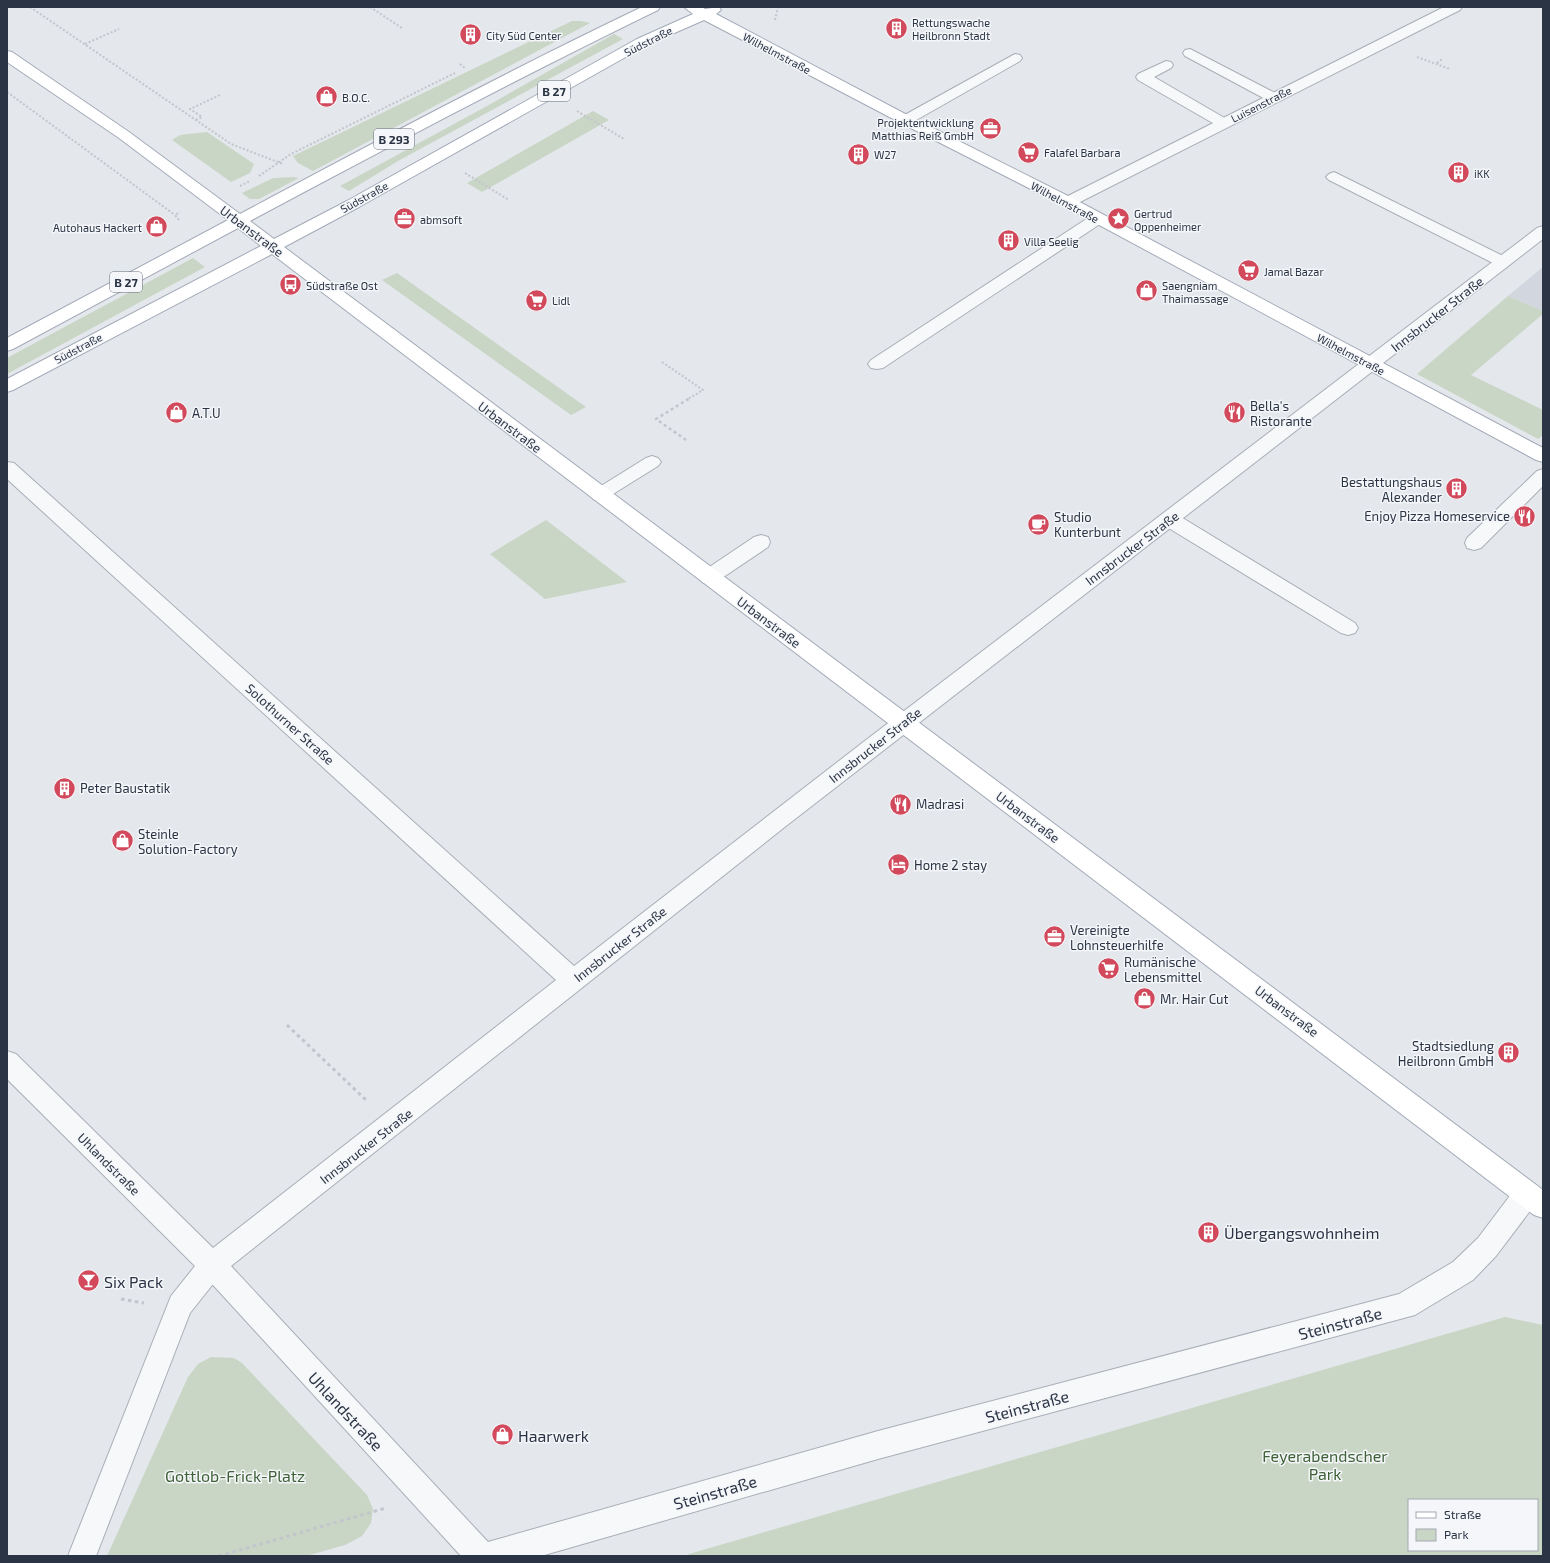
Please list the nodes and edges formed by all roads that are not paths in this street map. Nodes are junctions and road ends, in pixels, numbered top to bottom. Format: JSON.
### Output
{"nodes":[{"id":1,"x":653,"y":7,"type":"edge"},
{"id":2,"x":721,"y":7,"type":"edge"},
{"id":3,"x":1455,"y":7,"type":"edge"},
{"id":4,"x":698,"y":10,"type":"edge"},
{"id":5,"x":1190,"y":53,"type":"dead end"},
{"id":6,"x":7,"y":55,"type":"edge"},
{"id":7,"x":1015,"y":58,"type":"dead end"},
{"id":8,"x":1166,"y":66,"type":"dead end"},
{"id":9,"x":961,"y":80,"type":"dead end"},
{"id":10,"x":1274,"y":98,"type":"junction"},
{"id":11,"x":903,"y":118,"type":"junction"},
{"id":12,"x":1223,"y":123,"type":"junction"},
{"id":13,"x":1334,"y":177,"type":"dead end"},
{"id":14,"x":1068,"y":202,"type":"junction"},
{"id":15,"x":1097,"y":219,"type":"junction"},
{"id":16,"x":240,"y":222,"type":"junction"},
{"id":17,"x":1543,"y":231,"type":"edge"},
{"id":18,"x":272,"y":247,"type":"junction"},
{"id":19,"x":1503,"y":262,"type":"junction"},
{"id":20,"x":7,"y":345,"type":"edge"},
{"id":21,"x":877,"y":364,"type":"dead end"},
{"id":22,"x":1372,"y":365,"type":"junction"},
{"id":23,"x":7,"y":386,"type":"edge"},
{"id":24,"x":1543,"y":456,"type":"edge"},
{"id":25,"x":652,"y":462,"type":"dead end"},
{"id":26,"x":7,"y":468,"type":"edge"},
{"id":27,"x":1543,"y":474,"type":"edge"},
{"id":28,"x":599,"y":495,"type":"junction"},
{"id":29,"x":1169,"y":519,"type":"junction"},
{"id":30,"x":761,"y":542,"type":"dead end"},
{"id":31,"x":1474,"y":543,"type":"dead end"},
{"id":32,"x":709,"y":577,"type":"junction"},
{"id":33,"x":1348,"y":628,"type":"dead end"},
{"id":34,"x":902,"y":723,"type":"junction"},
{"id":35,"x":574,"y":981,"type":"junction"},
{"id":36,"x":7,"y":1062,"type":"edge"},
{"id":37,"x":1535,"y":1200,"type":"edge"},
{"id":38,"x":212,"y":1265,"type":"junction"},
{"id":39,"x":82,"y":1556,"type":"edge"},
{"id":40,"x":481,"y":1556,"type":"edge"},
{"id":41,"x":489,"y":1556,"type":"edge"}],
"edges":[{"from":1,"to":16,"type":"main road","number":"B 293"},
{"from":2,"to":4,"type":"main road","name":"Südstraße"},
{"from":3,"to":10,"type":"street","name":"Luisenstraße"},
{"from":4,"to":11,"type":"main road","name":"Wilhelmstraße"},
{"from":4,"to":18,"type":"main road","name":"Südstraße","number":"B 27"},
{"from":5,"to":10,"type":"lane"},
{"from":6,"to":16,"type":"main road","name":"Urbanstraße"},
{"from":7,"to":11,"type":"lane"},
{"from":8,"to":12,"type":"lane"},
{"from":9,"to":11,"type":"lane"},
{"from":10,"to":12,"type":"street","name":"Luisenstraße"},
{"from":11,"to":14,"type":"main road","name":"Wilhelmstraße"},
{"from":12,"to":14,"type":"street","name":"Luisenstraße"},
{"from":13,"to":19,"type":"lane"},
{"from":14,"to":15,"type":"main road","name":"Wilhelmstraße"},
{"from":15,"to":21,"type":"lane"},
{"from":15,"to":22,"type":"main road","name":"Wilhelmstraße"},
{"from":16,"to":18,"type":"main road","name":"Urbanstraße"},
{"from":16,"to":20,"type":"main road","number":"B 27"},
{"from":17,"to":19,"type":"street","name":"Innsbrucker Straße"},
{"from":18,"to":23,"type":"main road","name":"Südstraße","number":"B 27"},
{"from":18,"to":28,"type":"main road","name":"Urbanstraße"},
{"from":19,"to":22,"type":"street","name":"Innsbrucker Straße"},
{"from":22,"to":24,"type":"main road","name":"Wilhelmstraße"},
{"from":22,"to":29,"type":"street","name":"Innsbrucker Straße"},
{"from":25,"to":28,"type":"lane"},
{"from":26,"to":35,"type":"street","name":"Solothurner Straße"},
{"from":27,"to":31,"type":"lane"},
{"from":28,"to":32,"type":"main road","name":"Urbanstraße"},
{"from":29,"to":33,"type":"lane"},
{"from":29,"to":34,"type":"street","name":"Innsbrucker Straße"},
{"from":30,"to":32,"type":"lane"},
{"from":32,"to":34,"type":"main road","name":"Urbanstraße"},
{"from":34,"to":35,"type":"street","name":"Innsbrucker Straße"},
{"from":34,"to":37,"type":"main road","name":"Urbanstraße"},
{"from":35,"to":38,"type":"street","name":"Innsbrucker Straße"},
{"from":36,"to":38,"type":"street","name":"Uhlandstraße"},
{"from":37,"to":41,"type":"street","name":"Steinstraße"},
{"from":38,"to":39,"type":"lane"},
{"from":38,"to":40,"type":"street","name":"Uhlandstraße"}]}
